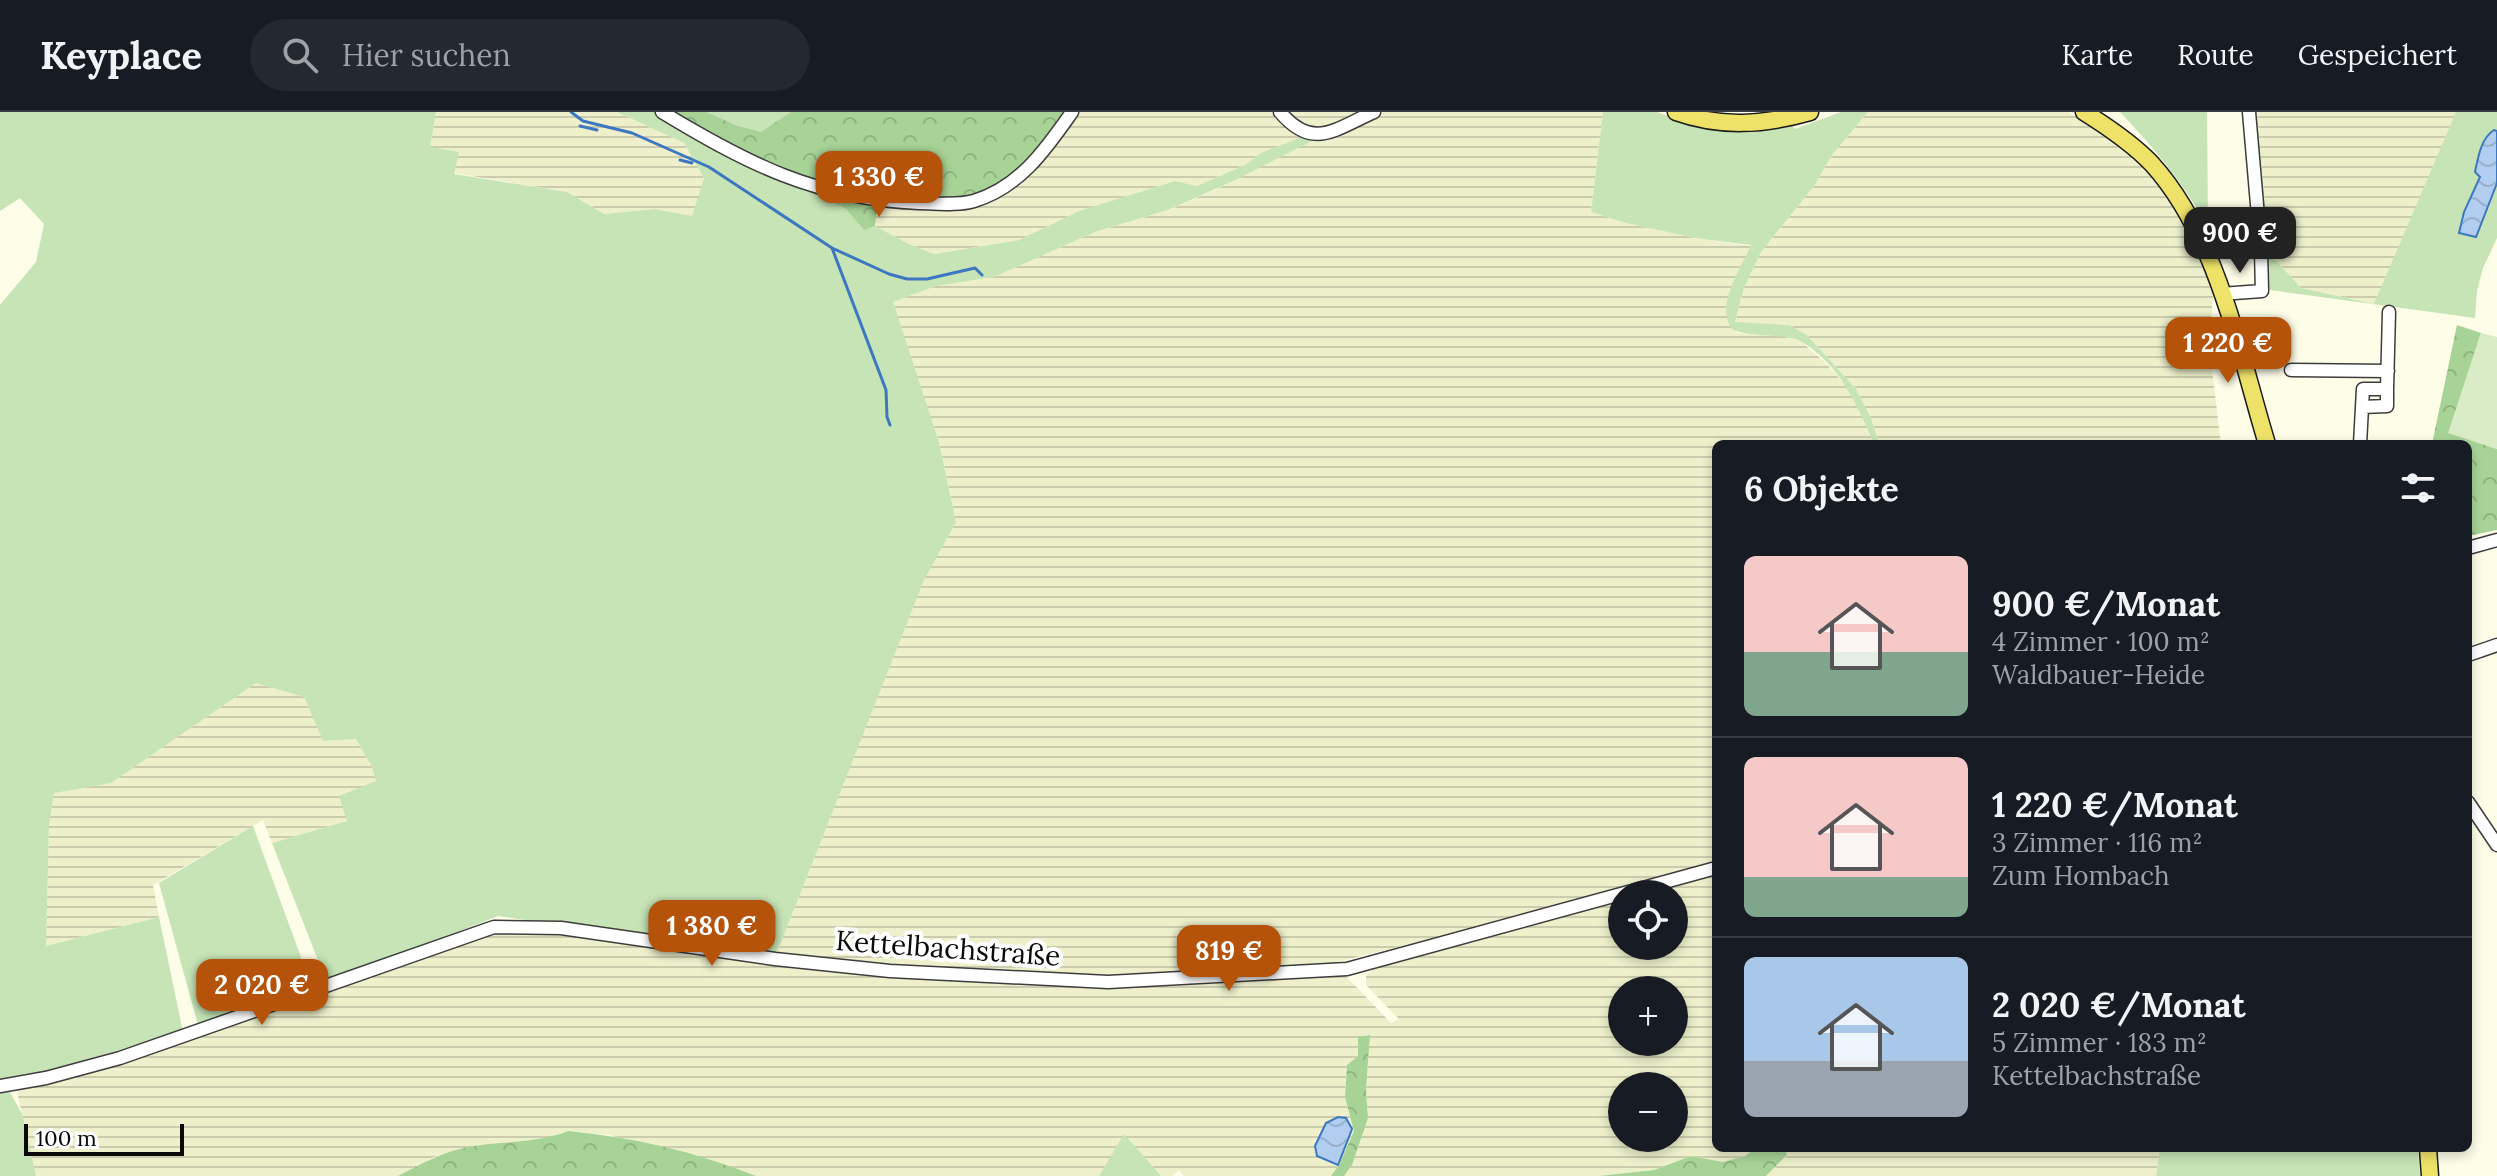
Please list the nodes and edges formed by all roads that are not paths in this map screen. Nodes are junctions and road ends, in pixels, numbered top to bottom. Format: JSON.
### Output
{"nodes":[{"id":1,"x":662,"y":112,"type":"edge"},
{"id":2,"x":1072,"y":112,"type":"edge"},
{"id":3,"x":1280,"y":112,"type":"edge"},
{"id":4,"x":1374,"y":112,"type":"edge"},
{"id":5,"x":1676,"y":112,"type":"edge"},
{"id":6,"x":1810,"y":112,"type":"edge"},
{"id":7,"x":2084,"y":112,"type":"edge"},
{"id":8,"x":2249,"y":112,"type":"edge"},
{"id":9,"x":2221,"y":294,"type":"junction"},
{"id":10,"x":2389,"y":312,"type":"dead end"},
{"id":11,"x":2291,"y":370,"type":"dead end"},
{"id":12,"x":2388,"y":371,"type":"junction"},
{"id":13,"x":2266,"y":440,"type":"edge"},
{"id":14,"x":2360,"y":440,"type":"edge"},
{"id":15,"x":2497,"y":540,"type":"edge"},
{"id":16,"x":2472,"y":547,"type":"edge"},
{"id":17,"x":2497,"y":645,"type":"edge"},
{"id":18,"x":2472,"y":654,"type":"edge"},
{"id":19,"x":2472,"y":808,"type":"edge"},
{"id":20,"x":2497,"y":845,"type":"edge"},
{"id":21,"x":1712,"y":869,"type":"edge"},
{"id":22,"x":0,"y":1086,"type":"edge"},
{"id":23,"x":2428,"y":1152,"type":"edge"},
{"id":24,"x":2430,"y":1176,"type":"edge"}],
"edges":[{"from":1,"to":2,"type":"street"},
{"from":3,"to":4,"type":"street"},
{"from":5,"to":6,"type":"main road"},
{"from":7,"to":9,"type":"main road"},
{"from":8,"to":9,"type":"street"},
{"from":9,"to":13,"type":"main road"},
{"from":10,"to":12,"type":"street"},
{"from":11,"to":12,"type":"street"},
{"from":12,"to":14,"type":"street"},
{"from":15,"to":16,"type":"street"},
{"from":17,"to":18,"type":"street"},
{"from":19,"to":20,"type":"street"},
{"from":21,"to":22,"type":"street","name":"Kettelbachstraße"},
{"from":23,"to":24,"type":"main road"}]}
